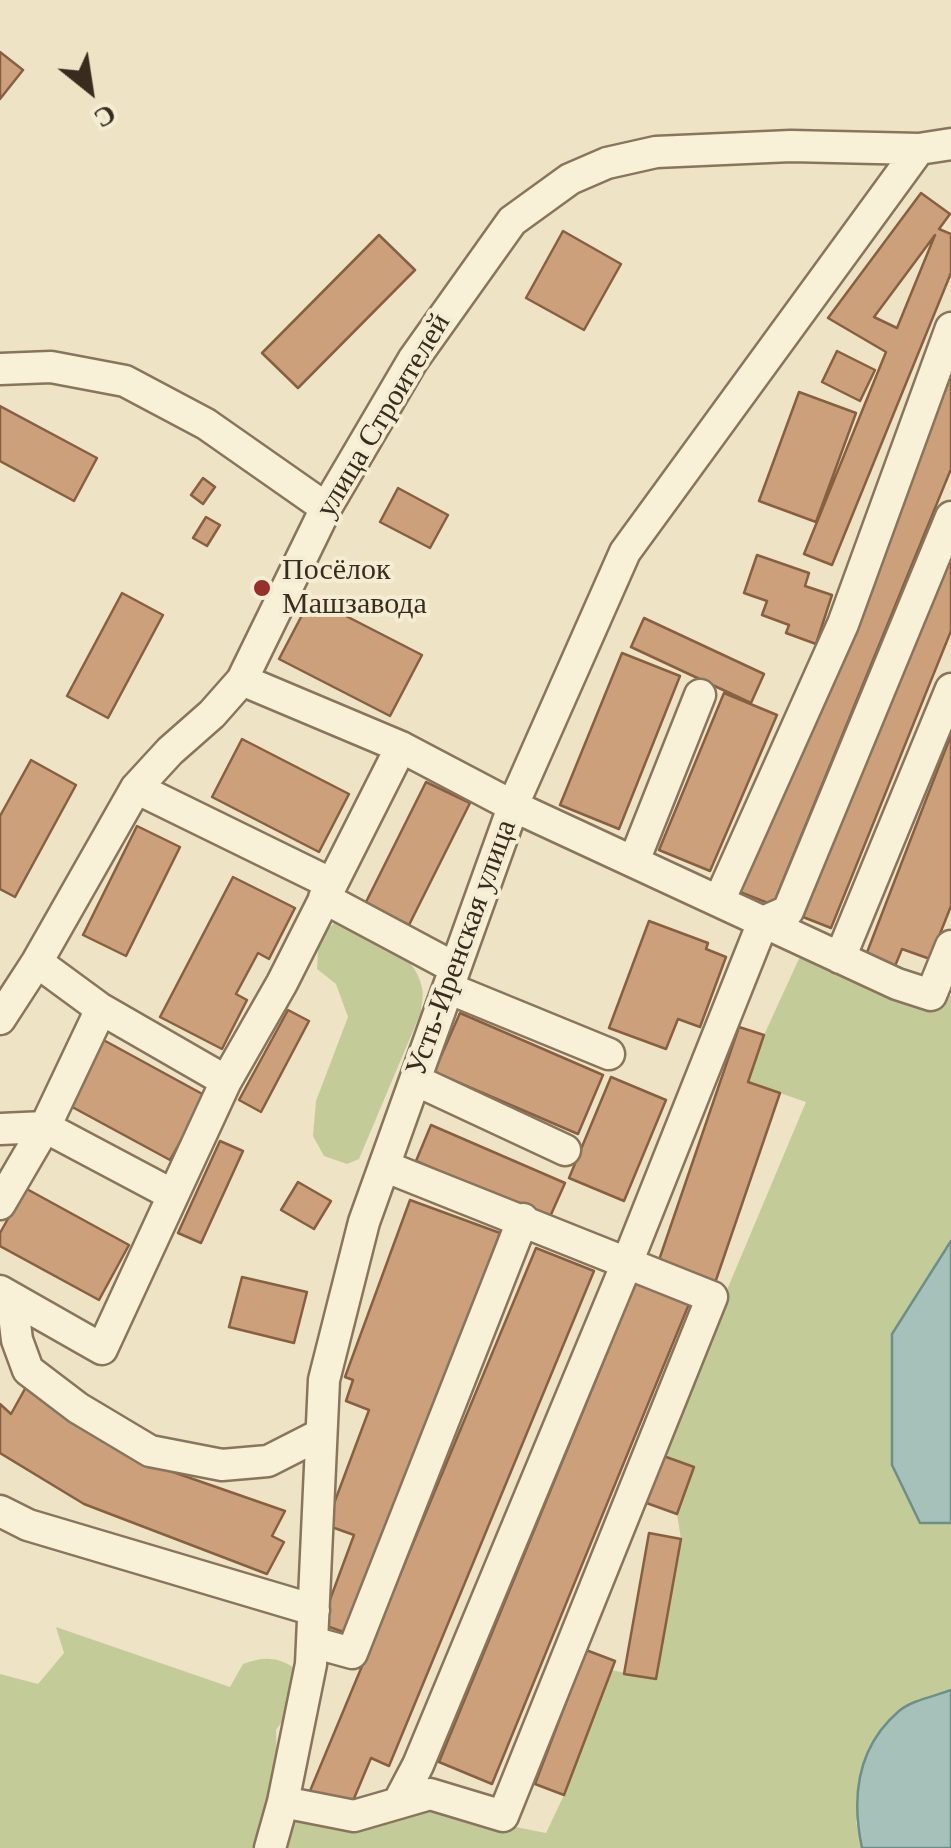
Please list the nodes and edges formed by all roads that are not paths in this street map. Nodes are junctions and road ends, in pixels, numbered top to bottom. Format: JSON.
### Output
{"nodes":[{"id":1,"x":951,"y":144,"type":"edge"},
{"id":2,"x":920,"y":149,"type":"junction"},
{"id":3,"x":951,"y":328,"type":"edge"},
{"id":4,"x":0,"y":368,"type":"edge"},
{"id":5,"x":326,"y":508,"type":"junction"},
{"id":6,"x":951,"y":517,"type":"edge"},
{"id":7,"x":242,"y":680,"type":"junction"},
{"id":8,"x":951,"y":689,"type":"edge"},
{"id":9,"x":700,"y":695,"type":"dead end"},
{"id":10,"x":401,"y":747,"type":"junction"},
{"id":11,"x":136,"y":788,"type":"junction"},
{"id":12,"x":514,"y":806,"type":"junction"},
{"id":13,"x":634,"y":862,"type":"junction"},
{"id":14,"x":328,"y":891,"type":"junction"},
{"id":15,"x":719,"y":901,"type":"junction"},
{"id":16,"x":763,"y":922,"type":"junction"},
{"id":17,"x":951,"y":946,"type":"edge"},
{"id":18,"x":840,"y":958,"type":"junction"},
{"id":19,"x":37,"y":962,"type":"junction"},
{"id":20,"x":452,"y":978,"type":"junction"},
{"id":21,"x":101,"y":1009,"type":"junction"},
{"id":22,"x":0,"y":1019,"type":"edge"},
{"id":23,"x":609,"y":1054,"type":"dead end"},
{"id":24,"x":226,"y":1080,"type":"junction"},
{"id":25,"x":414,"y":1080,"type":"junction"},
{"id":26,"x":44,"y":1127,"type":"junction"},
{"id":27,"x":0,"y":1129,"type":"edge"},
{"id":28,"x":565,"y":1150,"type":"dead end"},
{"id":29,"x":384,"y":1166,"type":"junction"},
{"id":30,"x":173,"y":1196,"type":"junction"},
{"id":31,"x":0,"y":1204,"type":"edge"},
{"id":32,"x":522,"y":1219,"type":"junction"},
{"id":33,"x":627,"y":1263,"type":"junction"},
{"id":34,"x":6,"y":1294,"type":"edge"},
{"id":35,"x":322,"y":1434,"type":"junction"},
{"id":36,"x":0,"y":1511,"type":"edge"},
{"id":37,"x":314,"y":1610,"type":"junction"},
{"id":38,"x":312,"y":1642,"type":"junction"},
{"id":39,"x":283,"y":1802,"type":"junction"},
{"id":40,"x":398,"y":1803,"type":"junction"},
{"id":41,"x":270,"y":1848,"type":"edge"}],
"edges":[{"from":1,"to":2,"type":"street","name":"улица Строителей"},
{"from":2,"to":5,"type":"street","name":"улица Строителей"},
{"from":2,"to":12,"type":"street","name":"Усть-Иренская улица"},
{"from":3,"to":15,"type":"street"},
{"from":4,"to":5,"type":"street"},
{"from":5,"to":7,"type":"street","name":"улица Строителей"},
{"from":6,"to":16,"type":"street"},
{"from":7,"to":10,"type":"street"},
{"from":7,"to":11,"type":"street","name":"улица Строителей"},
{"from":8,"to":18,"type":"street"},
{"from":9,"to":13,"type":"street"},
{"from":10,"to":12,"type":"street"},
{"from":10,"to":14,"type":"street"},
{"from":11,"to":14,"type":"street"},
{"from":11,"to":19,"type":"street","name":"улица Строителей"},
{"from":12,"to":13,"type":"street"},
{"from":12,"to":20,"type":"street","name":"Усть-Иренская улица"},
{"from":13,"to":15,"type":"street"},
{"from":14,"to":20,"type":"street"},
{"from":14,"to":24,"type":"street"},
{"from":15,"to":16,"type":"street"},
{"from":16,"to":18,"type":"street"},
{"from":16,"to":33,"type":"street"},
{"from":17,"to":18,"type":"street"},
{"from":19,"to":21,"type":"street"},
{"from":19,"to":22,"type":"street","name":"улица Строителей"},
{"from":20,"to":23,"type":"street"},
{"from":20,"to":25,"type":"street","name":"Усть-Иренская улица"},
{"from":21,"to":24,"type":"street"},
{"from":21,"to":26,"type":"street"},
{"from":24,"to":30,"type":"street"},
{"from":25,"to":28,"type":"street"},
{"from":25,"to":29,"type":"street","name":"Усть-Иренская улица"},
{"from":26,"to":27,"type":"street"},
{"from":26,"to":30,"type":"street"},
{"from":26,"to":31,"type":"street"},
{"from":29,"to":32,"type":"street"},
{"from":29,"to":35,"type":"street","name":"Усть-Иренская улица"},
{"from":30,"to":34,"type":"street"},
{"from":32,"to":33,"type":"street"},
{"from":32,"to":38,"type":"street"},
{"from":33,"to":40,"type":"street"},
{"from":33,"to":40,"type":"street"},
{"from":34,"to":35,"type":"street"},
{"from":35,"to":37,"type":"street","name":"Усть-Иренская улица"},
{"from":36,"to":37,"type":"street"},
{"from":37,"to":38,"type":"street","name":"Усть-Иренская улица"},
{"from":38,"to":39,"type":"street","name":"Усть-Иренская улица"},
{"from":39,"to":40,"type":"street"},
{"from":39,"to":41,"type":"street","name":"Усть-Иренская улица"}]}
